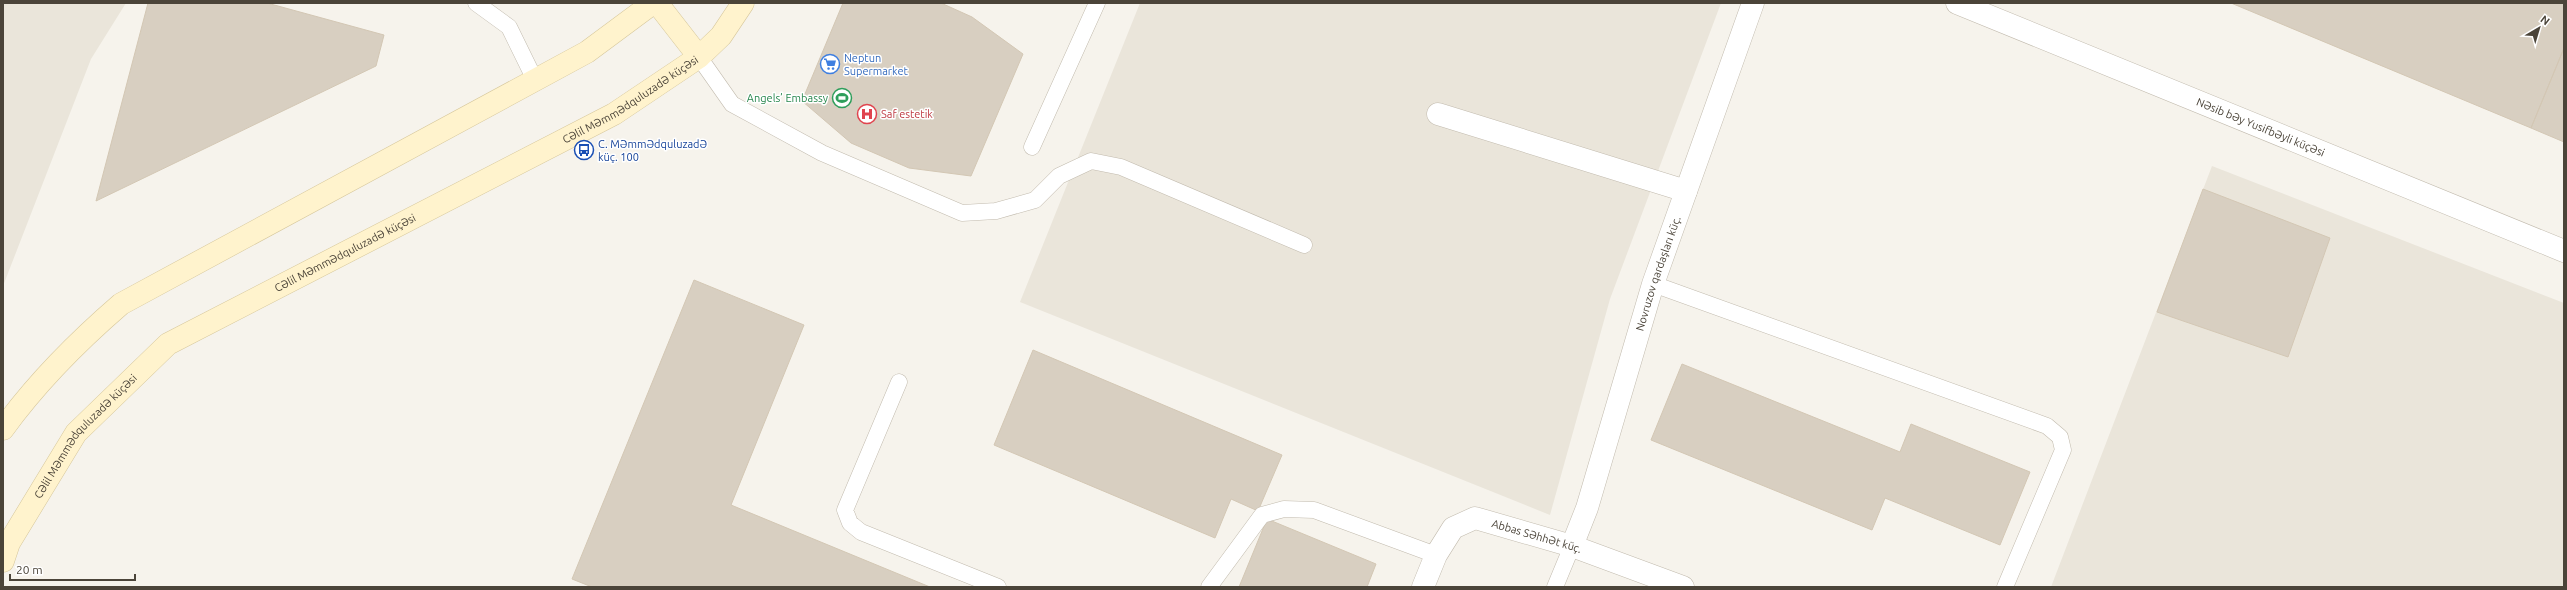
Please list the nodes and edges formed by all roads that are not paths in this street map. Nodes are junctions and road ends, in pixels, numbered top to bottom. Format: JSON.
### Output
{"nodes":[{"id":1,"x":476,"y":3,"type":"edge"},
{"id":2,"x":653,"y":3,"type":"edge"},
{"id":3,"x":657,"y":3,"type":"edge"},
{"id":4,"x":743,"y":3,"type":"edge"},
{"id":5,"x":1097,"y":3,"type":"edge"},
{"id":6,"x":1753,"y":3,"type":"edge"},
{"id":7,"x":1957,"y":3,"type":"edge"},
{"id":8,"x":699,"y":56,"type":"junction"},
{"id":9,"x":535,"y":80,"type":"junction"},
{"id":10,"x":1438,"y":114,"type":"dead end"},
{"id":11,"x":1032,"y":147,"type":"dead end"},
{"id":12,"x":1686,"y":191,"type":"junction"},
{"id":13,"x":1304,"y":246,"type":"dead end"},
{"id":14,"x":2564,"y":251,"type":"edge"},
{"id":15,"x":1653,"y":284,"type":"junction"},
{"id":16,"x":899,"y":382,"type":"dead end"},
{"id":17,"x":3,"y":429,"type":"edge"},
{"id":18,"x":1572,"y":546,"type":"junction"},
{"id":19,"x":1436,"y":555,"type":"junction"},
{"id":20,"x":3,"y":562,"type":"edge"},
{"id":21,"x":998,"y":587,"type":"edge"},
{"id":22,"x":1209,"y":587,"type":"edge"},
{"id":23,"x":1423,"y":587,"type":"edge"},
{"id":24,"x":1556,"y":587,"type":"edge"},
{"id":25,"x":1683,"y":587,"type":"edge"},
{"id":26,"x":2005,"y":587,"type":"edge"}],
"edges":[{"from":1,"to":9,"type":"lane"},
{"from":2,"to":9,"type":"main road"},
{"from":3,"to":8,"type":"main road"},
{"from":4,"to":8,"type":"main road","name":"Cəlil Məmmədquluzadə küçəsi"},
{"from":5,"to":11,"type":"lane"},
{"from":6,"to":12,"type":"street","name":"Novruzov qardaşları küç."},
{"from":7,"to":14,"type":"street","name":"Nəsib bəy Yusifbəyli küçəsi"},
{"from":8,"to":13,"type":"lane"},
{"from":8,"to":20,"type":"main road","name":"Cəlil Məmmədquluzadə küçəsi"},
{"from":9,"to":17,"type":"main road"},
{"from":10,"to":12,"type":"street"},
{"from":12,"to":15,"type":"street","name":"Novruzov qardaşları küç."},
{"from":15,"to":18,"type":"street","name":"Novruzov qardaşları küç."},
{"from":15,"to":26,"type":"lane"},
{"from":16,"to":21,"type":"lane"},
{"from":18,"to":19,"type":"street","name":"Abbas Səhhət küç."},
{"from":18,"to":24,"type":"lane"},
{"from":18,"to":25,"type":"street","name":"Abbas Səhhət küç."},
{"from":19,"to":22,"type":"lane"},
{"from":19,"to":23,"type":"street","name":"Abbas Səhhət küç."}]}
